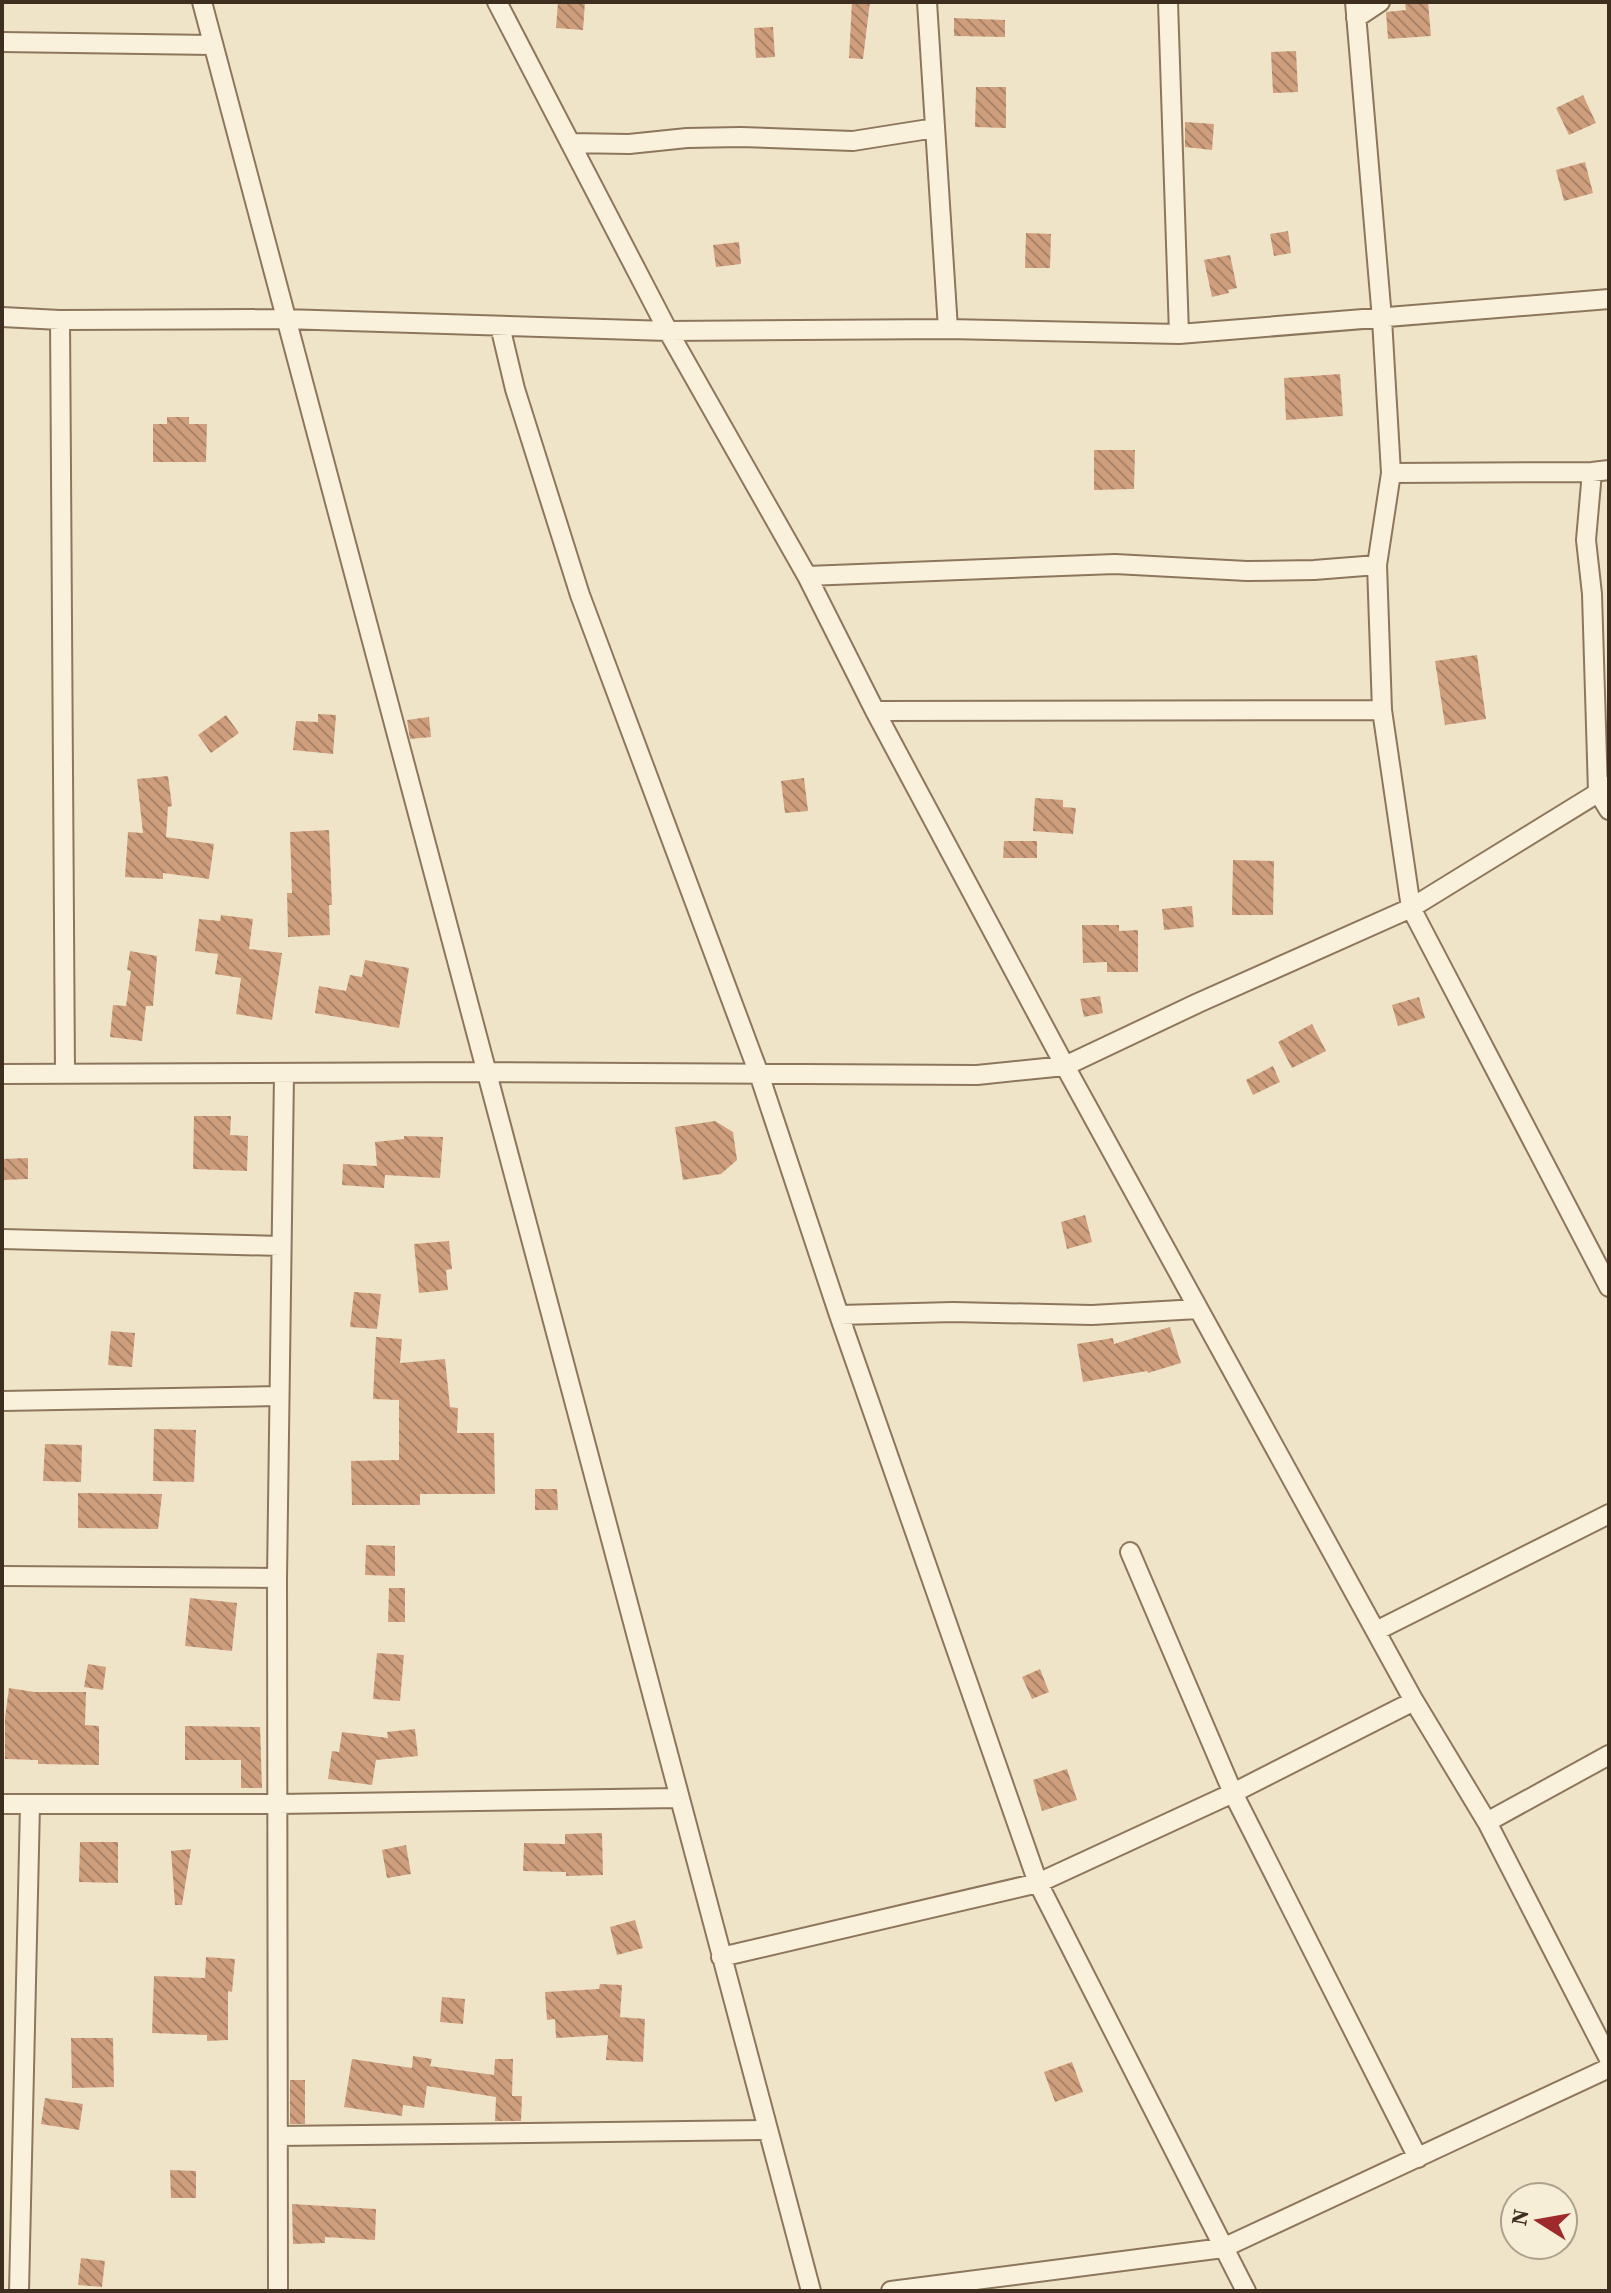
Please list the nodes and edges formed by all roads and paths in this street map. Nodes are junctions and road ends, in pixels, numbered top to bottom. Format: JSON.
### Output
{"nodes":[{"id":1,"x":202,"y":2,"type":"edge"},
{"id":2,"x":497,"y":2,"type":"edge"},
{"id":3,"x":927,"y":2,"type":"edge"},
{"id":4,"x":1168,"y":2,"type":"edge"},
{"id":5,"x":1380,"y":2,"type":"edge"},
{"id":6,"x":1355,"y":10,"type":"edge"},
{"id":7,"x":2,"y":42,"type":"edge"},
{"id":8,"x":213,"y":45,"type":"junction"},
{"id":9,"x":935,"y":128,"type":"junction"},
{"id":10,"x":570,"y":143,"type":"junction"},
{"id":11,"x":1609,"y":299,"type":"edge"},
{"id":12,"x":2,"y":317,"type":"edge"},
{"id":13,"x":284,"y":319,"type":"junction"},
{"id":14,"x":1382,"y":319,"type":"junction"},
{"id":15,"x":60,"y":320,"type":"junction"},
{"id":16,"x":500,"y":326,"type":"junction"},
{"id":17,"x":948,"y":329,"type":"junction"},
{"id":18,"x":668,"y":331,"type":"junction"},
{"id":19,"x":1179,"y":334,"type":"junction"},
{"id":20,"x":1600,"y":471,"type":"edge"},
{"id":21,"x":1391,"y":473,"type":"junction"},
{"id":22,"x":1377,"y":565,"type":"junction"},
{"id":23,"x":807,"y":576,"type":"junction"},
{"id":24,"x":1382,"y":710,"type":"junction"},
{"id":25,"x":875,"y":711,"type":"junction"},
{"id":26,"x":1603,"y":789,"type":"edge"},
{"id":27,"x":1609,"y":810,"type":"edge"},
{"id":28,"x":1411,"y":908,"type":"junction"},
{"id":29,"x":1065,"y":1066,"type":"junction"},
{"id":30,"x":486,"y":1072,"type":"junction"},
{"id":31,"x":65,"y":1073,"type":"junction"},
{"id":32,"x":2,"y":1074,"type":"edge"},
{"id":33,"x":284,"y":1074,"type":"junction"},
{"id":34,"x":759,"y":1074,"type":"junction"},
{"id":35,"x":2,"y":1239,"type":"edge"},
{"id":36,"x":281,"y":1246,"type":"junction"},
{"id":37,"x":1609,"y":1287,"type":"edge"},
{"id":38,"x":1198,"y":1309,"type":"junction"},
{"id":39,"x":839,"y":1315,"type":"junction"},
{"id":40,"x":279,"y":1396,"type":"junction"},
{"id":41,"x":2,"y":1401,"type":"edge"},
{"id":42,"x":1609,"y":1514,"type":"edge"},
{"id":43,"x":1130,"y":1552,"type":"dead end"},
{"id":44,"x":2,"y":1576,"type":"edge"},
{"id":45,"x":277,"y":1578,"type":"junction"},
{"id":46,"x":1376,"y":1631,"type":"junction"},
{"id":47,"x":1414,"y":1701,"type":"junction"},
{"id":48,"x":1609,"y":1755,"type":"edge"},
{"id":49,"x":1233,"y":1793,"type":"junction"},
{"id":50,"x":678,"y":1798,"type":"junction"},
{"id":51,"x":2,"y":1804,"type":"edge"},
{"id":52,"x":278,"y":1804,"type":"junction"},
{"id":53,"x":30,"y":1805,"type":"junction"},
{"id":54,"x":1487,"y":1822,"type":"junction"},
{"id":55,"x":1038,"y":1883,"type":"junction"},
{"id":56,"x":721,"y":1957,"type":"junction"},
{"id":57,"x":1609,"y":2059,"type":"edge"},
{"id":58,"x":1609,"y":2068,"type":"edge"},
{"id":59,"x":768,"y":2130,"type":"junction"},
{"id":60,"x":278,"y":2136,"type":"junction"},
{"id":61,"x":1418,"y":2158,"type":"junction"},
{"id":62,"x":1223,"y":2248,"type":"junction"},
{"id":63,"x":19,"y":2291,"type":"edge"},
{"id":64,"x":278,"y":2291,"type":"edge"},
{"id":65,"x":811,"y":2291,"type":"edge"},
{"id":66,"x":891,"y":2291,"type":"edge"},
{"id":67,"x":1246,"y":2291,"type":"edge"}],
"edges":[{"from":1,"to":8,"type":"street"},
{"from":2,"to":10,"type":"street"},
{"from":3,"to":9,"type":"street"},
{"from":4,"to":19,"type":"street"},
{"from":5,"to":6,"type":"street"},
{"from":6,"to":14,"type":"street"},
{"from":7,"to":8,"type":"street"},
{"from":8,"to":13,"type":"street"},
{"from":9,"to":10,"type":"street"},
{"from":9,"to":17,"type":"street"},
{"from":10,"to":18,"type":"street"},
{"from":11,"to":14,"type":"street"},
{"from":12,"to":15,"type":"street"},
{"from":13,"to":15,"type":"street"},
{"from":13,"to":16,"type":"street"},
{"from":13,"to":30,"type":"street"},
{"from":14,"to":19,"type":"street"},
{"from":14,"to":21,"type":"street"},
{"from":15,"to":31,"type":"street"},
{"from":16,"to":18,"type":"street"},
{"from":16,"to":34,"type":"street"},
{"from":17,"to":18,"type":"street"},
{"from":17,"to":19,"type":"street"},
{"from":18,"to":23,"type":"street"},
{"from":20,"to":21,"type":"street"},
{"from":20,"to":26,"type":"street"},
{"from":21,"to":22,"type":"street"},
{"from":22,"to":23,"type":"street"},
{"from":22,"to":24,"type":"street"},
{"from":23,"to":25,"type":"street"},
{"from":24,"to":25,"type":"street"},
{"from":24,"to":28,"type":"street"},
{"from":25,"to":29,"type":"street"},
{"from":26,"to":27,"type":"street"},
{"from":26,"to":28,"type":"street"},
{"from":28,"to":29,"type":"street"},
{"from":28,"to":37,"type":"street"},
{"from":29,"to":34,"type":"street"},
{"from":29,"to":38,"type":"street"},
{"from":30,"to":33,"type":"street"},
{"from":30,"to":34,"type":"street"},
{"from":30,"to":50,"type":"street"},
{"from":31,"to":32,"type":"street"},
{"from":31,"to":33,"type":"street"},
{"from":33,"to":36,"type":"street"},
{"from":34,"to":39,"type":"street"},
{"from":35,"to":36,"type":"street"},
{"from":36,"to":40,"type":"street"},
{"from":38,"to":39,"type":"street"},
{"from":38,"to":46,"type":"street"},
{"from":39,"to":55,"type":"street"},
{"from":40,"to":41,"type":"street"},
{"from":40,"to":45,"type":"street"},
{"from":42,"to":46,"type":"street"},
{"from":43,"to":49,"type":"street"},
{"from":44,"to":45,"type":"street"},
{"from":45,"to":52,"type":"street"},
{"from":46,"to":47,"type":"street"},
{"from":47,"to":49,"type":"street"},
{"from":47,"to":54,"type":"street"},
{"from":48,"to":54,"type":"street"},
{"from":49,"to":55,"type":"street"},
{"from":49,"to":61,"type":"street"},
{"from":50,"to":52,"type":"street"},
{"from":50,"to":56,"type":"street"},
{"from":51,"to":53,"type":"street"},
{"from":52,"to":53,"type":"street"},
{"from":52,"to":60,"type":"street"},
{"from":53,"to":63,"type":"street"},
{"from":54,"to":57,"type":"street"},
{"from":55,"to":56,"type":"street"},
{"from":55,"to":62,"type":"street"},
{"from":56,"to":59,"type":"street"},
{"from":58,"to":61,"type":"street"},
{"from":59,"to":60,"type":"street"},
{"from":59,"to":65,"type":"street"},
{"from":60,"to":64,"type":"street"},
{"from":61,"to":62,"type":"street"},
{"from":62,"to":66,"type":"street"},
{"from":62,"to":67,"type":"street"}]}
